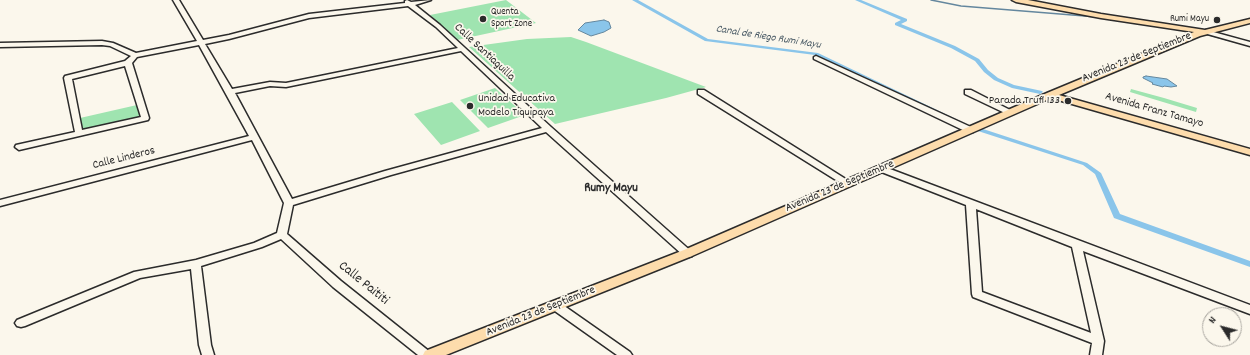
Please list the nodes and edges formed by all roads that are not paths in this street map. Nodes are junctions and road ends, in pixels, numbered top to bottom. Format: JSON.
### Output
{"nodes":[{"id":1,"x":176,"y":0,"type":"edge"},
{"id":2,"x":428,"y":0,"type":"edge"},
{"id":3,"x":1016,"y":0,"type":"edge"},
{"id":4,"x":407,"y":2,"type":"edge"},
{"id":5,"x":1250,"y":21,"type":"edge"},
{"id":6,"x":1202,"y":33,"type":"junction"},
{"id":7,"x":202,"y":42,"type":"junction"},
{"id":8,"x":1250,"y":44,"type":"edge"},
{"id":9,"x":0,"y":45,"type":"edge"},
{"id":10,"x":463,"y":49,"type":"junction"},
{"id":11,"x":135,"y":55,"type":"junction"},
{"id":12,"x":816,"y":58,"type":"dead end"},
{"id":13,"x":128,"y":63,"type":"junction"},
{"id":14,"x":230,"y":92,"type":"junction"},
{"id":15,"x":701,"y":92,"type":"dead end"},
{"id":16,"x":968,"y":92,"type":"dead end"},
{"id":17,"x":1050,"y":95,"type":"junction"},
{"id":18,"x":1010,"y":112,"type":"junction"},
{"id":19,"x":548,"y":129,"type":"junction"},
{"id":20,"x":970,"y":130,"type":"junction"},
{"id":21,"x":79,"y":133,"type":"junction"},
{"id":22,"x":254,"y":137,"type":"junction"},
{"id":23,"x":19,"y":147,"type":"dead end"},
{"id":24,"x":1250,"y":152,"type":"edge"},
{"id":25,"x":882,"y":169,"type":"junction"},
{"id":26,"x":846,"y":183,"type":"junction"},
{"id":27,"x":0,"y":203,"type":"edge"},
{"id":28,"x":289,"y":203,"type":"junction"},
{"id":29,"x":971,"y":204,"type":"junction"},
{"id":30,"x":282,"y":235,"type":"junction"},
{"id":31,"x":1077,"y":245,"type":"junction"},
{"id":32,"x":688,"y":253,"type":"junction"},
{"id":33,"x":196,"y":264,"type":"junction"},
{"id":34,"x":556,"y":306,"type":"junction"},
{"id":35,"x":1250,"y":310,"type":"edge"},
{"id":36,"x":21,"y":323,"type":"dead end"},
{"id":37,"x":1098,"y":341,"type":"junction"},
{"id":38,"x":208,"y":355,"type":"edge"},
{"id":39,"x":426,"y":355,"type":"edge"},
{"id":40,"x":430,"y":355,"type":"edge"},
{"id":41,"x":626,"y":355,"type":"edge"},
{"id":42,"x":1096,"y":355,"type":"edge"}],
"edges":[{"from":1,"to":7,"type":"street"},
{"from":2,"to":4,"type":"street"},
{"from":3,"to":6,"type":"main road"},
{"from":4,"to":7,"type":"street"},
{"from":4,"to":10,"type":"street","name":"Calle Santiaguilla"},
{"from":5,"to":6,"type":"main road","name":"Avenida 23 de Septiembre"},
{"from":6,"to":8,"type":"street"},
{"from":6,"to":17,"type":"main road","name":"Avenida 23 de Septiembre"},
{"from":7,"to":11,"type":"street"},
{"from":7,"to":14,"type":"street"},
{"from":9,"to":11,"type":"street"},
{"from":10,"to":14,"type":"street"},
{"from":10,"to":19,"type":"street","name":"Calle Santiaguilla"},
{"from":11,"to":13,"type":"street"},
{"from":12,"to":20,"type":"street"},
{"from":13,"to":21,"type":"street"},
{"from":13,"to":21,"type":"street"},
{"from":14,"to":22,"type":"street"},
{"from":15,"to":26,"type":"street"},
{"from":16,"to":18,"type":"street"},
{"from":17,"to":18,"type":"main road","name":"Avenida 23 de Septiembre"},
{"from":17,"to":24,"type":"main road","name":"Avenida Franz Tamayo"},
{"from":18,"to":20,"type":"main road","name":"Avenida 23 de Septiembre"},
{"from":19,"to":28,"type":"street"},
{"from":19,"to":32,"type":"street","name":"Calle Santiaguilla"},
{"from":20,"to":25,"type":"main road","name":"Avenida 23 de Septiembre"},
{"from":21,"to":23,"type":"street"},
{"from":22,"to":27,"type":"street","name":"Calle Linderos"},
{"from":22,"to":28,"type":"street"},
{"from":25,"to":26,"type":"main road","name":"Avenida 23 de Septiembre"},
{"from":25,"to":29,"type":"street"},
{"from":26,"to":32,"type":"main road","name":"Avenida 23 de Septiembre"},
{"from":28,"to":30,"type":"street"},
{"from":29,"to":31,"type":"street"},
{"from":29,"to":37,"type":"street"},
{"from":30,"to":33,"type":"street"},
{"from":30,"to":39,"type":"street","name":"Calle Paititi"},
{"from":31,"to":35,"type":"street"},
{"from":31,"to":37,"type":"street"},
{"from":32,"to":34,"type":"main road","name":"Avenida 23 de Septiembre"},
{"from":33,"to":36,"type":"street"},
{"from":33,"to":38,"type":"street"},
{"from":34,"to":40,"type":"main road","name":"Avenida 23 de Septiembre"},
{"from":34,"to":41,"type":"street"},
{"from":37,"to":42,"type":"street"}]}
